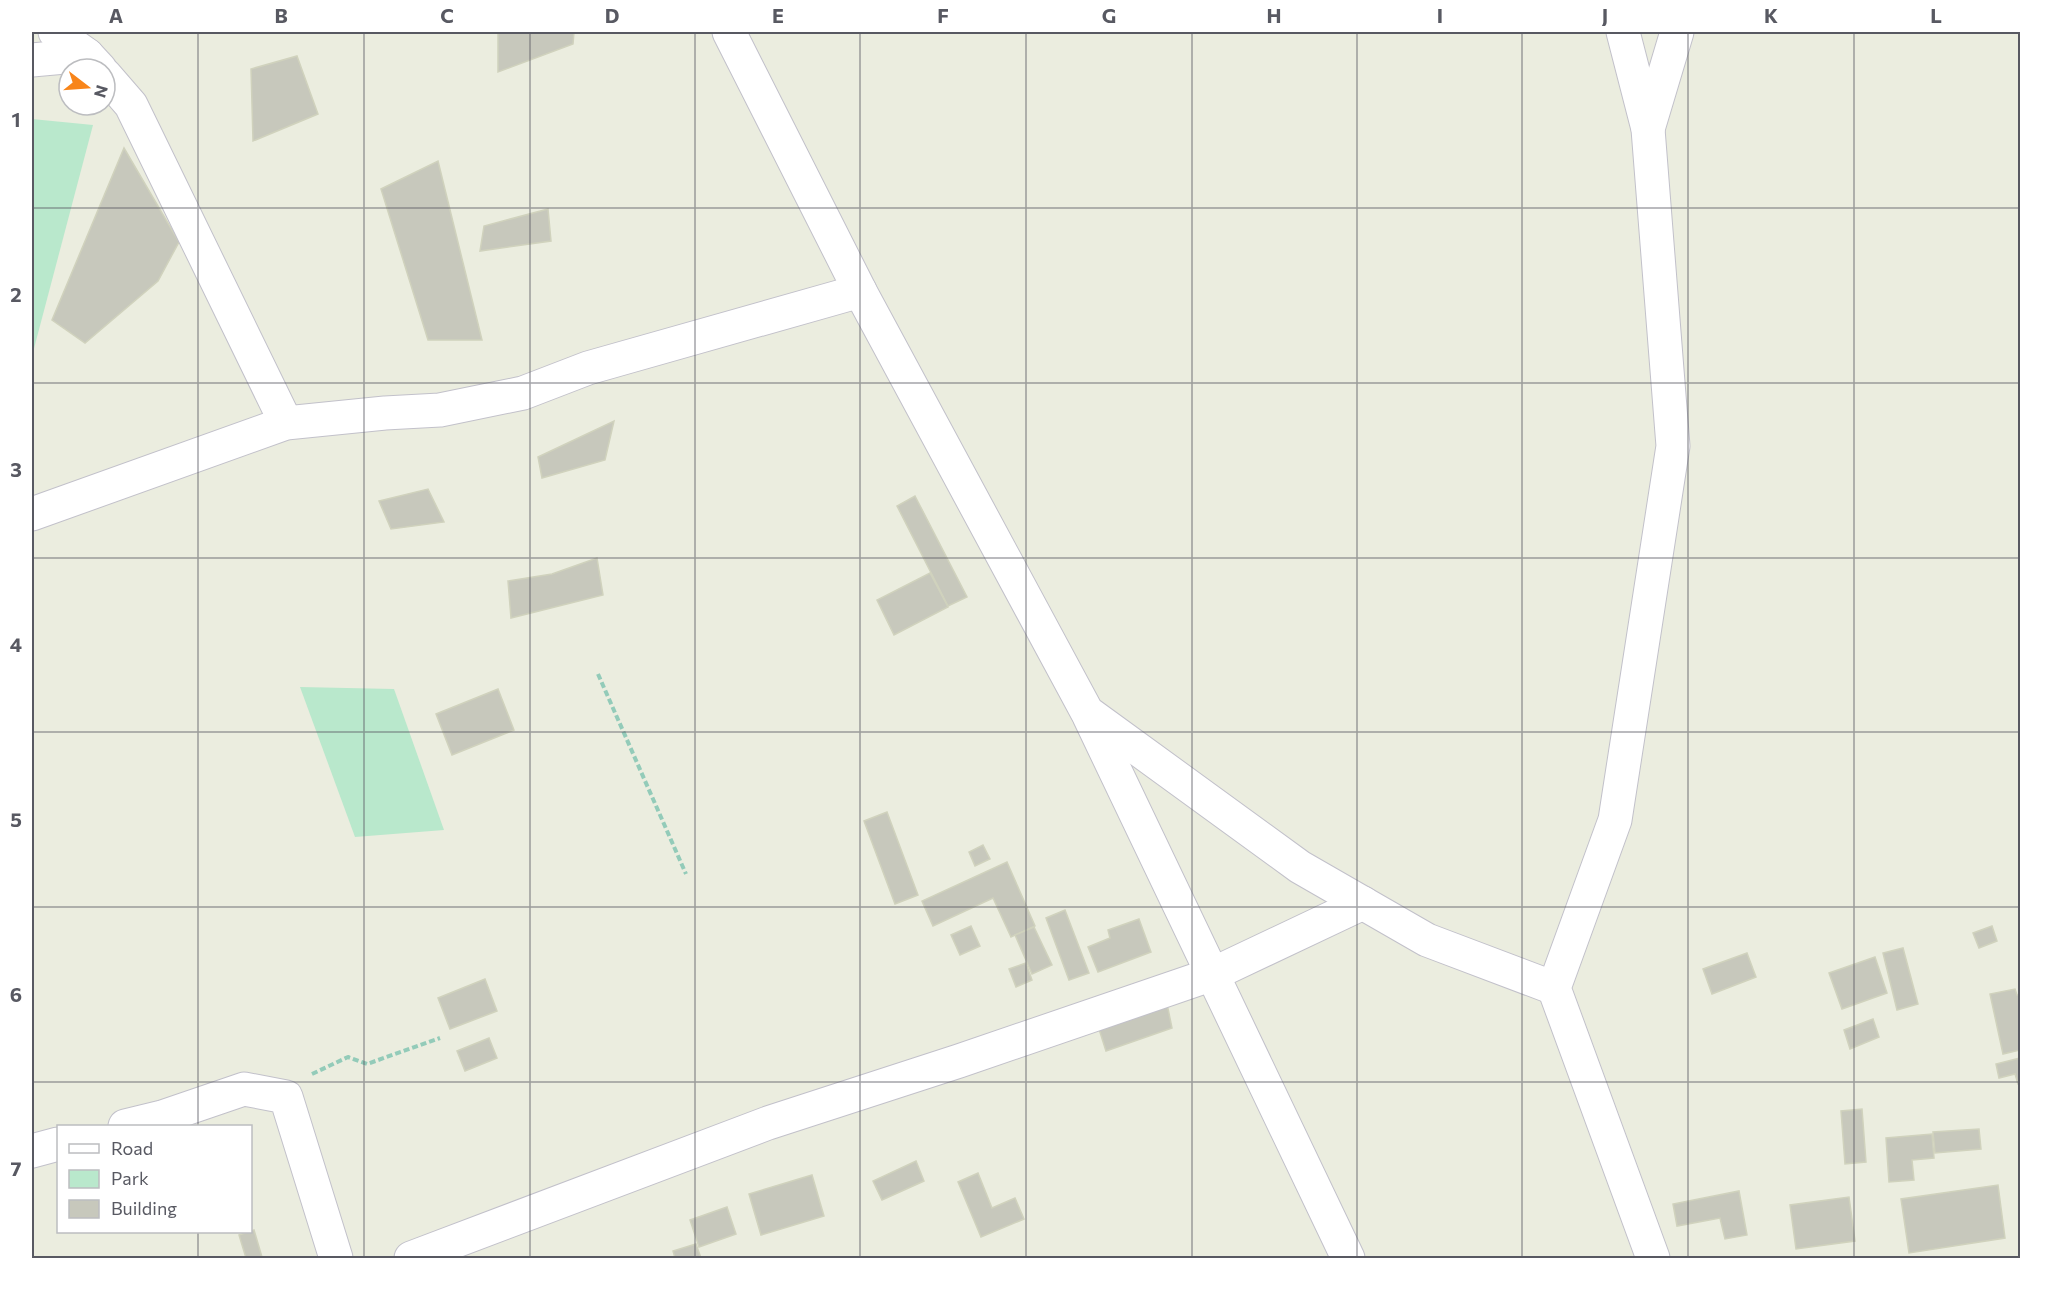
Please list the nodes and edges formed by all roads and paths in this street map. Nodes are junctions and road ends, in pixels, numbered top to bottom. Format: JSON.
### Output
{"nodes":[{"id":1,"x":55,"y":32,"type":"edge"},
{"id":2,"x":729,"y":32,"type":"edge"},
{"id":3,"x":1623,"y":32,"type":"edge"},
{"id":4,"x":1677,"y":32,"type":"edge"},
{"id":5,"x":87,"y":57,"type":"edge"},
{"id":6,"x":32,"y":60,"type":"edge"},
{"id":7,"x":57,"y":62,"type":"edge"},
{"id":8,"x":117,"y":88,"type":"edge"},
{"id":9,"x":1648,"y":129,"type":"junction"},
{"id":10,"x":860,"y":291,"type":"junction"},
{"id":11,"x":286,"y":423,"type":"junction"},
{"id":12,"x":32,"y":514,"type":"edge"},
{"id":13,"x":598,"y":674,"type":"dead end"},
{"id":14,"x":1087,"y":712,"type":"junction"},
{"id":15,"x":686,"y":874,"type":"dead end"},
{"id":16,"x":1363,"y":903,"type":"junction"},
{"id":17,"x":1213,"y":974,"type":"junction"},
{"id":18,"x":1554,"y":988,"type":"junction"},
{"id":19,"x":440,"y":1038,"type":"dead end"},
{"id":20,"x":271,"y":1094,"type":"junction"},
{"id":21,"x":129,"y":1125,"type":"edge"},
{"id":22,"x":57,"y":1144,"type":"edge"},
{"id":23,"x":32,"y":1151,"type":"edge"},
{"id":24,"x":336,"y":1258,"type":"edge"},
{"id":25,"x":411,"y":1258,"type":"edge"},
{"id":26,"x":1348,"y":1258,"type":"edge"},
{"id":27,"x":1653,"y":1258,"type":"edge"}],
"edges":[{"from":1,"to":5,"type":"street"},
{"from":2,"to":10,"type":"street"},
{"from":3,"to":9,"type":"street"},
{"from":4,"to":9,"type":"street"},
{"from":6,"to":7,"type":"street"},
{"from":8,"to":11,"type":"street"},
{"from":9,"to":18,"type":"street"},
{"from":10,"to":11,"type":"street"},
{"from":10,"to":14,"type":"street"},
{"from":11,"to":12,"type":"street"},
{"from":13,"to":15,"type":"path"},
{"from":14,"to":16,"type":"street"},
{"from":14,"to":17,"type":"street"},
{"from":16,"to":17,"type":"street"},
{"from":16,"to":18,"type":"street"},
{"from":17,"to":25,"type":"street"},
{"from":17,"to":26,"type":"street"},
{"from":18,"to":27,"type":"street"},
{"from":19,"to":20,"type":"path"},
{"from":20,"to":21,"type":"street"},
{"from":20,"to":24,"type":"street"},
{"from":22,"to":23,"type":"street"}]}
